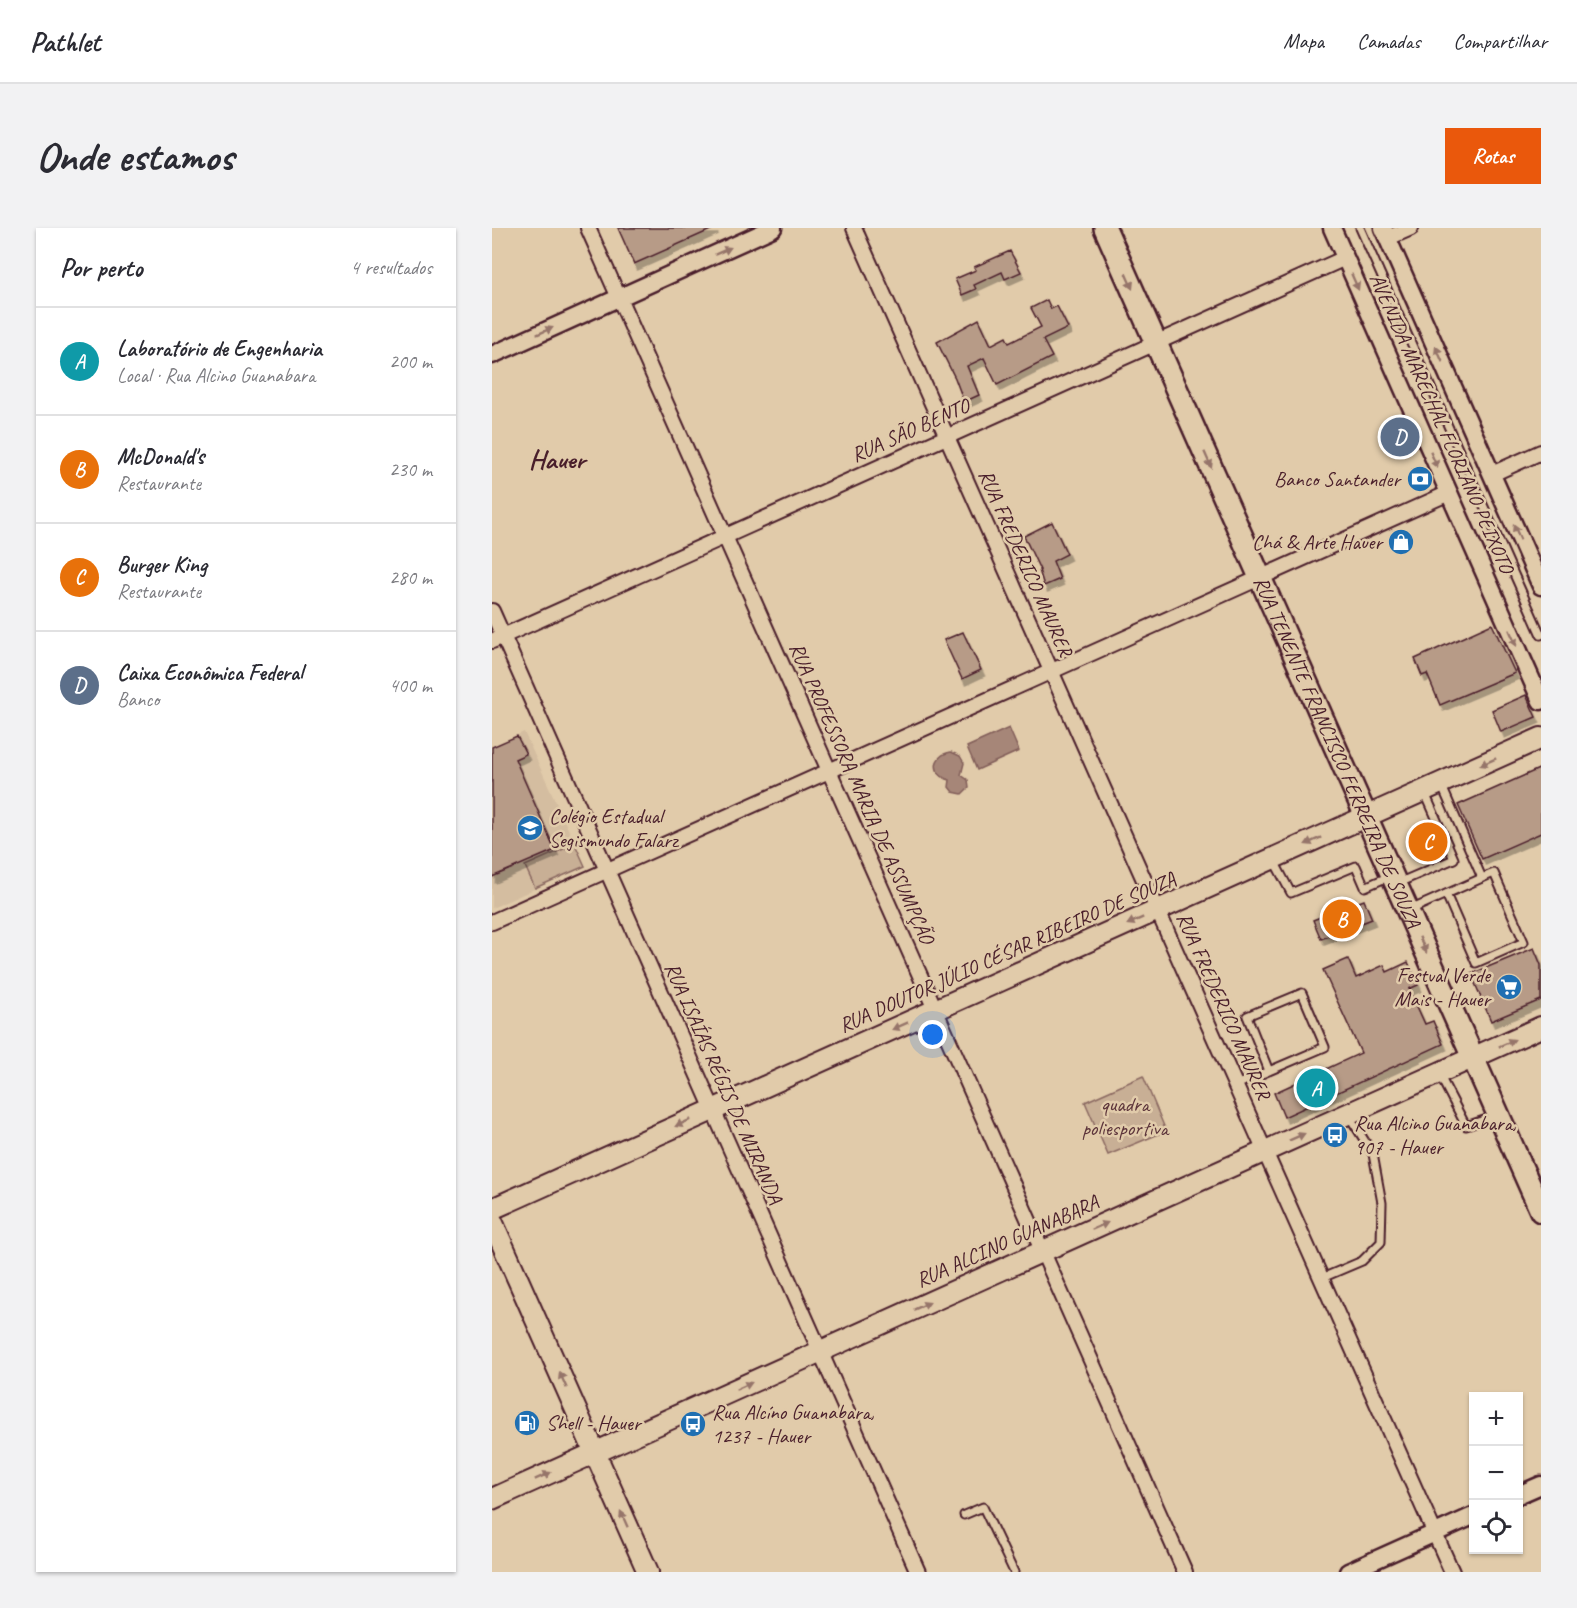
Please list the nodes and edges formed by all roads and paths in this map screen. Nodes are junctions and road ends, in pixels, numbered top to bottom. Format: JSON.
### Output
{"nodes":[{"id":1,"x":588,"y":228,"type":"edge"},
{"id":2,"x":773,"y":228,"type":"edge"},
{"id":3,"x":854,"y":228,"type":"edge"},
{"id":4,"x":1106,"y":228,"type":"edge"},
{"id":5,"x":1332,"y":228,"type":"edge"},
{"id":6,"x":1360,"y":228,"type":"edge"},
{"id":7,"x":1411,"y":228,"type":"edge"},
{"id":8,"x":1385,"y":233,"type":"edge"},
{"id":9,"x":1345,"y":258,"type":"junction"},
{"id":10,"x":619,"y":297,"type":"junction"},
{"id":11,"x":1156,"y":342,"type":"junction"},
{"id":12,"x":492,"y":355,"type":"edge"},
{"id":13,"x":947,"y":436,"type":"junction"},
{"id":14,"x":1541,"y":452,"type":"edge"},
{"id":15,"x":1492,"y":474,"type":"junction"},
{"id":16,"x":1449,"y":493,"type":"junction"},
{"id":17,"x":725,"y":536,"type":"junction"},
{"id":18,"x":1261,"y":578,"type":"junction"},
{"id":19,"x":1541,"y":586,"type":"edge"},
{"id":20,"x":492,"y":611,"type":"edge"},
{"id":21,"x":1541,"y":635,"type":"edge"},
{"id":22,"x":497,"y":638,"type":"edge"},
{"id":23,"x":1051,"y":671,"type":"junction"},
{"id":24,"x":1541,"y":701,"type":"edge"},
{"id":25,"x":1541,"y":738,"type":"edge"},
{"id":26,"x":830,"y":771,"type":"junction"},
{"id":27,"x":1432,"y":787,"type":"junction"},
{"id":28,"x":1366,"y":817,"type":"junction"},
{"id":29,"x":1273,"y":859,"type":"junction"},
{"id":30,"x":607,"y":870,"type":"junction"},
{"id":31,"x":1482,"y":878,"type":"junction"},
{"id":32,"x":1394,"y":880,"type":"junction"},
{"id":33,"x":1446,"y":894,"type":"junction"},
{"id":34,"x":1158,"y":910,"type":"junction"},
{"id":35,"x":1408,"y":911,"type":"junction"},
{"id":36,"x":492,"y":922,"type":"edge"},
{"id":37,"x":936,"y":1010,"type":"junction"},
{"id":38,"x":1541,"y":1028,"type":"edge"},
{"id":39,"x":1473,"y":1058,"type":"junction"},
{"id":40,"x":1269,"y":1071,"type":"junction"},
{"id":41,"x":1439,"y":1073,"type":"junction"},
{"id":42,"x":1236,"y":1085,"type":"junction"},
{"id":43,"x":713,"y":1110,"type":"junction"},
{"id":44,"x":1348,"y":1114,"type":"junction"},
{"id":45,"x":1499,"y":1115,"type":"junction"},
{"id":46,"x":1265,"y":1151,"type":"junction"},
{"id":47,"x":492,"y":1209,"type":"edge"},
{"id":48,"x":1541,"y":1211,"type":"edge"},
{"id":49,"x":492,"y":1221,"type":"edge"},
{"id":50,"x":1043,"y":1251,"type":"junction"},
{"id":51,"x":1322,"y":1278,"type":"junction"},
{"id":52,"x":820,"y":1351,"type":"junction"},
{"id":53,"x":595,"y":1453,"type":"junction"},
{"id":54,"x":1541,"y":1485,"type":"edge"},
{"id":55,"x":1523,"y":1494,"type":"edge"},
{"id":56,"x":492,"y":1498,"type":"edge"},
{"id":57,"x":964,"y":1515,"type":"dead end"},
{"id":58,"x":1469,"y":1518,"type":"edge"},
{"id":59,"x":1435,"y":1533,"type":"junction"},
{"id":60,"x":648,"y":1572,"type":"edge"},
{"id":61,"x":918,"y":1572,"type":"edge"},
{"id":62,"x":1014,"y":1572,"type":"edge"},
{"id":63,"x":1185,"y":1572,"type":"edge"},
{"id":64,"x":1348,"y":1572,"type":"edge"},
{"id":65,"x":1452,"y":1572,"type":"edge"}],
"edges":[{"from":1,"to":10,"type":"street","name":"RUA PROFESSORA MARIA DE ASSUMPÇÃO"},
{"from":10,"to":2,"type":"street","one_way":true},
{"from":3,"to":13,"type":"street","name":"RUA FREDERICO MAURER"},
{"from":4,"to":11,"type":"main road","name":"RUA TENENTE FRANCISCO FERREIRA DE SOUZA","one_way":true},
{"from":5,"to":9,"type":"street","name":"AVENIDA MARECHAL FLORIANO PEIXOTO"},
{"from":6,"to":21,"type":"lane"},
{"from":7,"to":8,"type":"street"},
{"from":15,"to":8,"type":"street","name":"AVENIDA MARECHAL FLORIANO PEIXOTO","one_way":true},
{"from":9,"to":11,"type":"street","name":"RUA SÃO BENTO"},
{"from":9,"to":16,"type":"street","name":"AVENIDA MARECHAL FLORIANO PEIXOTO","one_way":true},
{"from":12,"to":10,"type":"street","one_way":true},
{"from":10,"to":17,"type":"street","name":"RUA PROFESSORA MARIA DE ASSUMPÇÃO"},
{"from":11,"to":13,"type":"street","name":"RUA SÃO BENTO"},
{"from":11,"to":18,"type":"main road","name":"RUA TENENTE FRANCISCO FERREIRA DE SOUZA","one_way":true},
{"from":13,"to":17,"type":"street","name":"RUA SÃO BENTO"},
{"from":13,"to":23,"type":"street","name":"RUA FREDERICO MAURER"},
{"from":14,"to":15,"type":"street"},
{"from":19,"to":15,"type":"street","name":"AVENIDA MARECHAL FLORIANO PEIXOTO","one_way":true},
{"from":16,"to":18,"type":"street"},
{"from":16,"to":24,"type":"street","name":"AVENIDA MARECHAL FLORIANO PEIXOTO","one_way":true},
{"from":17,"to":22,"type":"street","name":"RUA SÃO BENTO"},
{"from":17,"to":26,"type":"street","name":"RUA PROFESSORA MARIA DE ASSUMPÇÃO"},
{"from":18,"to":23,"type":"street"},
{"from":18,"to":28,"type":"main road","name":"RUA TENENTE FRANCISCO FERREIRA DE SOUZA"},
{"from":20,"to":22,"type":"street","name":"RUA ISAÍAS RÉGIS DE MIRANDA"},
{"from":22,"to":30,"type":"street","name":"RUA ISAÍAS RÉGIS DE MIRANDA"},
{"from":23,"to":26,"type":"street"},
{"from":23,"to":34,"type":"street","name":"RUA FREDERICO MAURER"},
{"from":25,"to":27,"type":"main road","name":"RUA DOUTOR JÚLIO CÉSAR RIBEIRO DE SOUZA","one_way":true},
{"from":26,"to":30,"type":"street"},
{"from":26,"to":37,"type":"street","name":"RUA PROFESSORA MARIA DE ASSUMPÇÃO"},
{"from":27,"to":28,"type":"main road","name":"RUA DOUTOR JÚLIO CÉSAR RIBEIRO DE SOUZA"},
{"from":27,"to":31,"type":"lane"},
{"from":27,"to":32,"type":"lane"},
{"from":28,"to":29,"type":"main road","name":"RUA DOUTOR JÚLIO CÉSAR RIBEIRO DE SOUZA","one_way":true},
{"from":28,"to":32,"type":"main road","name":"RUA TENENTE FRANCISCO FERREIRA DE SOUZA"},
{"from":29,"to":32,"type":"lane"},
{"from":29,"to":34,"type":"main road","name":"RUA DOUTOR JÚLIO CÉSAR RIBEIRO DE SOUZA"},
{"from":30,"to":36,"type":"street"},
{"from":30,"to":43,"type":"street","name":"RUA ISAÍAS RÉGIS DE MIRANDA"},
{"from":31,"to":33,"type":"lane"},
{"from":31,"to":33,"type":"lane"},
{"from":32,"to":35,"type":"main road","name":"RUA TENENTE FRANCISCO FERREIRA DE SOUZA"},
{"from":33,"to":35,"type":"lane"},
{"from":34,"to":37,"type":"main road","name":"RUA DOUTOR JÚLIO CÉSAR RIBEIRO DE SOUZA","one_way":true},
{"from":34,"to":42,"type":"street","name":"RUA FREDERICO MAURER"},
{"from":35,"to":39,"type":"main road","name":"RUA TENENTE FRANCISCO FERREIRA DE SOUZA","one_way":true},
{"from":37,"to":43,"type":"main road","name":"RUA DOUTOR JÚLIO CÉSAR RIBEIRO DE SOUZA","one_way":true},
{"from":37,"to":50,"type":"street","name":"RUA PROFESSORA MARIA DE ASSUMPÇÃO"},
{"from":39,"to":38,"type":"main road","name":"RUA ALCINO GUANABARA","one_way":true},
{"from":39,"to":41,"type":"main road","name":"RUA ALCINO GUANABARA"},
{"from":39,"to":45,"type":"main road","name":"RUA TENENTE FRANCISCO FERREIRA DE SOUZA"},
{"from":40,"to":40,"type":"lane"},
{"from":40,"to":42,"type":"lane"},
{"from":41,"to":44,"type":"main road","name":"RUA ALCINO GUANABARA"},
{"from":41,"to":45,"type":"lane"},
{"from":42,"to":46,"type":"street","name":"RUA FREDERICO MAURER"},
{"from":43,"to":47,"type":"main road","name":"RUA DOUTOR JÚLIO CÉSAR RIBEIRO DE SOUZA","one_way":true},
{"from":43,"to":52,"type":"street","name":"RUA ISAÍAS RÉGIS DE MIRANDA"},
{"from":46,"to":44,"type":"main road","name":"RUA ALCINO GUANABARA","one_way":true},
{"from":44,"to":51,"type":"lane"},
{"from":45,"to":48,"type":"main road","name":"RUA TENENTE FRANCISCO FERREIRA DE SOUZA"},
{"from":50,"to":46,"type":"main road","name":"RUA ALCINO GUANABARA","one_way":true},
{"from":46,"to":51,"type":"street","name":"RUA FREDERICO MAURER"},
{"from":53,"to":49,"type":"main road","one_way":true},
{"from":52,"to":50,"type":"main road","name":"RUA ALCINO GUANABARA","one_way":true},
{"from":50,"to":63,"type":"street","name":"RUA PROFESSORA MARIA DE ASSUMPÇÃO"},
{"from":51,"to":59,"type":"street","name":"RUA FREDERICO MAURER"},
{"from":53,"to":52,"type":"main road","name":"RUA ALCINO GUANABARA","one_way":true},
{"from":52,"to":61,"type":"street","name":"RUA ISAÍAS RÉGIS DE MIRANDA"},
{"from":56,"to":53,"type":"main road","name":"RUA ALCINO GUANABARA","one_way":true},
{"from":60,"to":53,"type":"main road","one_way":true},
{"from":54,"to":55,"type":"street"},
{"from":57,"to":62,"type":"lane"},
{"from":58,"to":59,"type":"street"},
{"from":59,"to":64,"type":"street"},
{"from":59,"to":65,"type":"street","name":"RUA FREDERICO MAURER"}]}
